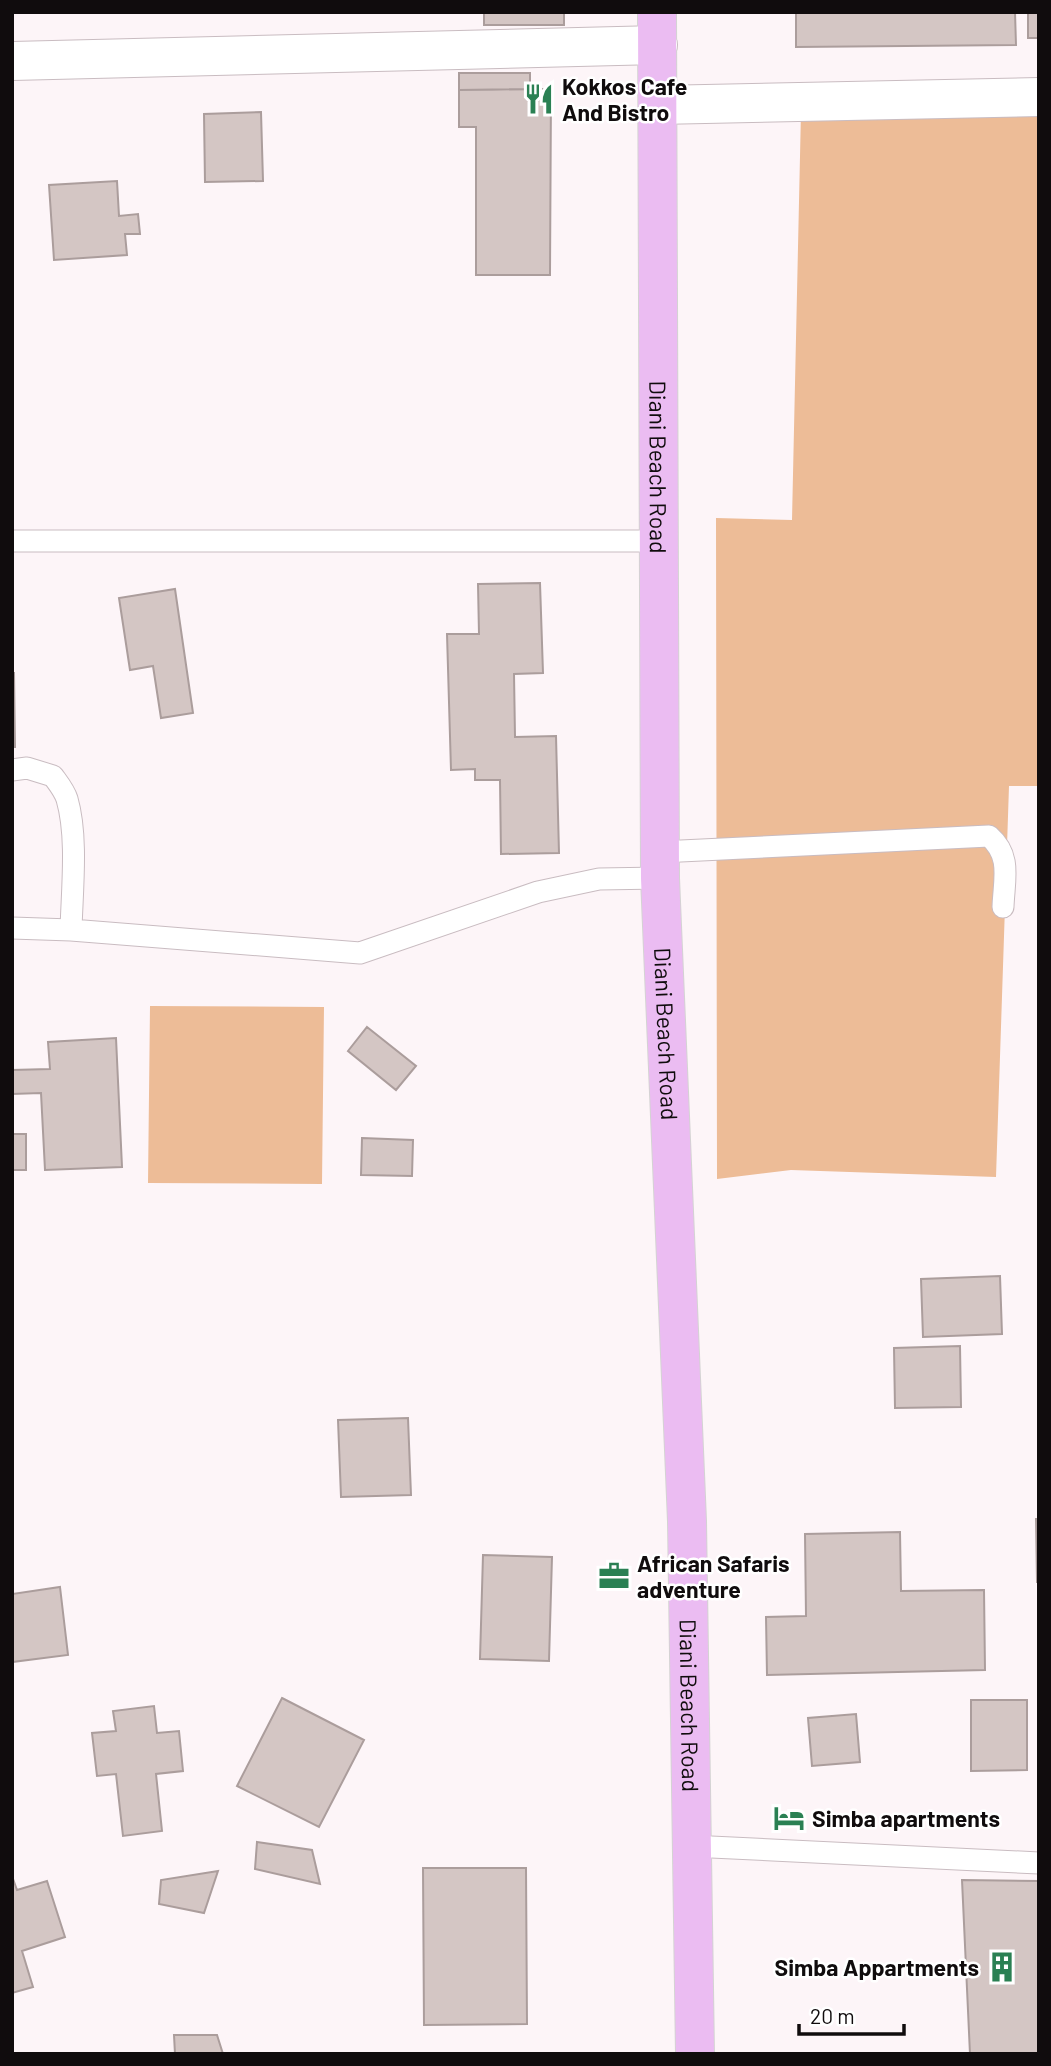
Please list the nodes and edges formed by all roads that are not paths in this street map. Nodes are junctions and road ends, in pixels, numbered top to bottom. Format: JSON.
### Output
{"nodes":[{"id":1,"x":657,"y":28,"type":"edge"},
{"id":2,"x":12,"y":61,"type":"edge"},
{"id":3,"x":1039,"y":97,"type":"edge"},
{"id":4,"x":658,"y":105,"type":"junction"},
{"id":5,"x":12,"y":541,"type":"edge"},
{"id":6,"x":658,"y":541,"type":"junction"},
{"id":7,"x":12,"y":770,"type":"edge"},
{"id":8,"x":660,"y":865,"type":"junction"},
{"id":9,"x":1003,"y":907,"type":"dead end"},
{"id":10,"x":12,"y":928,"type":"edge"},
{"id":11,"x":71,"y":930,"type":"junction"},
{"id":12,"x":690,"y":1846,"type":"junction"},
{"id":13,"x":1039,"y":1863,"type":"edge"},
{"id":14,"x":695,"y":2054,"type":"edge"}],
"edges":[{"from":1,"to":2,"type":"street"},
{"from":1,"to":4,"type":"main road","name":"Diani Beach Road"},
{"from":3,"to":4,"type":"street"},
{"from":4,"to":6,"type":"main road","name":"Diani Beach Road"},
{"from":5,"to":6,"type":"lane"},
{"from":6,"to":8,"type":"main road","name":"Diani Beach Road"},
{"from":7,"to":11,"type":"lane"},
{"from":8,"to":9,"type":"lane"},
{"from":8,"to":11,"type":"lane"},
{"from":8,"to":12,"type":"main road","name":"Diani Beach Road"},
{"from":10,"to":11,"type":"lane"},
{"from":12,"to":13,"type":"lane"},
{"from":12,"to":14,"type":"main road","name":"Diani Beach Road"}]}
